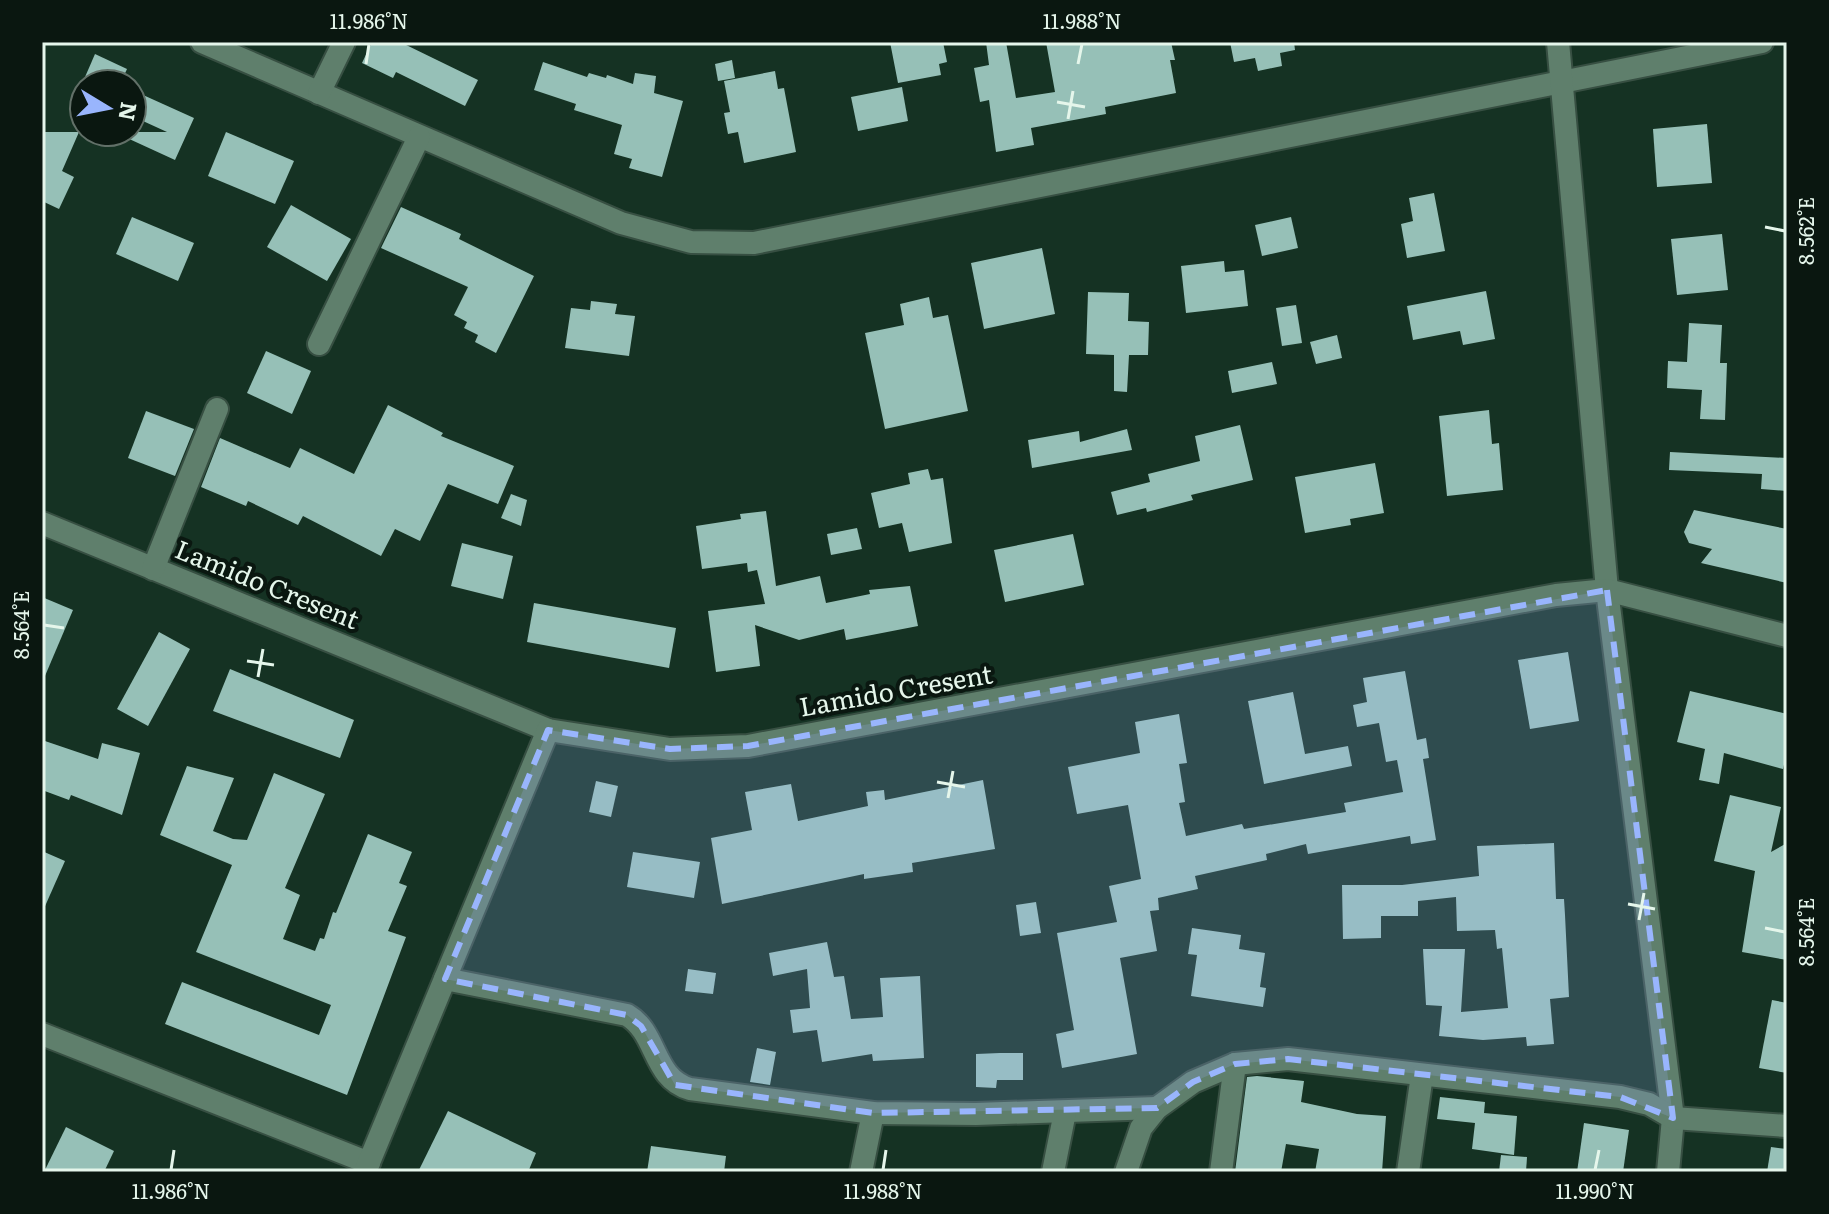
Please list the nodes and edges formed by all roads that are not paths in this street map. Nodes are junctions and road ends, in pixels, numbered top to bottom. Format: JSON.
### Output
{"nodes":[{"id":1,"x":202,"y":42,"type":"edge"},
{"id":2,"x":344,"y":42,"type":"edge"},
{"id":3,"x":1558,"y":42,"type":"edge"},
{"id":4,"x":1762,"y":42,"type":"edge"},
{"id":5,"x":1562,"y":85,"type":"junction"},
{"id":6,"x":319,"y":93,"type":"junction"},
{"id":7,"x":419,"y":137,"type":"junction"},
{"id":8,"x":319,"y":344,"type":"dead end"},
{"id":9,"x":217,"y":409,"type":"dead end"},
{"id":10,"x":42,"y":523,"type":"edge"},
{"id":11,"x":153,"y":569,"type":"junction"},
{"id":12,"x":1607,"y":590,"type":"junction"},
{"id":13,"x":1787,"y":636,"type":"edge"},
{"id":14,"x":548,"y":730,"type":"junction"},
{"id":15,"x":445,"y":979,"type":"junction"},
{"id":16,"x":42,"y":1034,"type":"edge"},
{"id":17,"x":1235,"y":1064,"type":"junction"},
{"id":18,"x":1422,"y":1075,"type":"junction"},
{"id":19,"x":1157,"y":1108,"type":"junction"},
{"id":20,"x":1065,"y":1112,"type":"junction"},
{"id":21,"x":873,"y":1113,"type":"junction"},
{"id":22,"x":1673,"y":1118,"type":"junction"},
{"id":23,"x":1787,"y":1126,"type":"edge"},
{"id":24,"x":367,"y":1168,"type":"edge"},
{"id":25,"x":861,"y":1172,"type":"edge"},
{"id":26,"x":1053,"y":1172,"type":"edge"},
{"id":27,"x":1126,"y":1172,"type":"edge"},
{"id":28,"x":1221,"y":1172,"type":"edge"},
{"id":29,"x":1408,"y":1172,"type":"edge"},
{"id":30,"x":1668,"y":1172,"type":"edge"}],
"edges":[{"from":1,"to":6,"type":"street"},
{"from":2,"to":6,"type":"street"},
{"from":3,"to":5,"type":"street"},
{"from":4,"to":5,"type":"street"},
{"from":5,"to":7,"type":"street"},
{"from":5,"to":12,"type":"street"},
{"from":6,"to":7,"type":"street"},
{"from":7,"to":8,"type":"street"},
{"from":9,"to":11,"type":"street"},
{"from":10,"to":11,"type":"street","name":"Lamido Cresent"},
{"from":11,"to":14,"type":"street","name":"Lamido Cresent"},
{"from":12,"to":13,"type":"street","name":"Lamido Cresent"},
{"from":12,"to":14,"type":"street","name":"Lamido Cresent"},
{"from":12,"to":22,"type":"street"},
{"from":14,"to":15,"type":"street"},
{"from":15,"to":21,"type":"street"},
{"from":15,"to":24,"type":"street"},
{"from":16,"to":24,"type":"street"},
{"from":17,"to":18,"type":"street"},
{"from":17,"to":19,"type":"street"},
{"from":17,"to":28,"type":"street"},
{"from":18,"to":22,"type":"street"},
{"from":18,"to":29,"type":"street"},
{"from":19,"to":20,"type":"street"},
{"from":19,"to":27,"type":"street"},
{"from":20,"to":21,"type":"street"},
{"from":20,"to":26,"type":"street"},
{"from":21,"to":25,"type":"street"},
{"from":22,"to":23,"type":"street"},
{"from":22,"to":30,"type":"street"}]}
